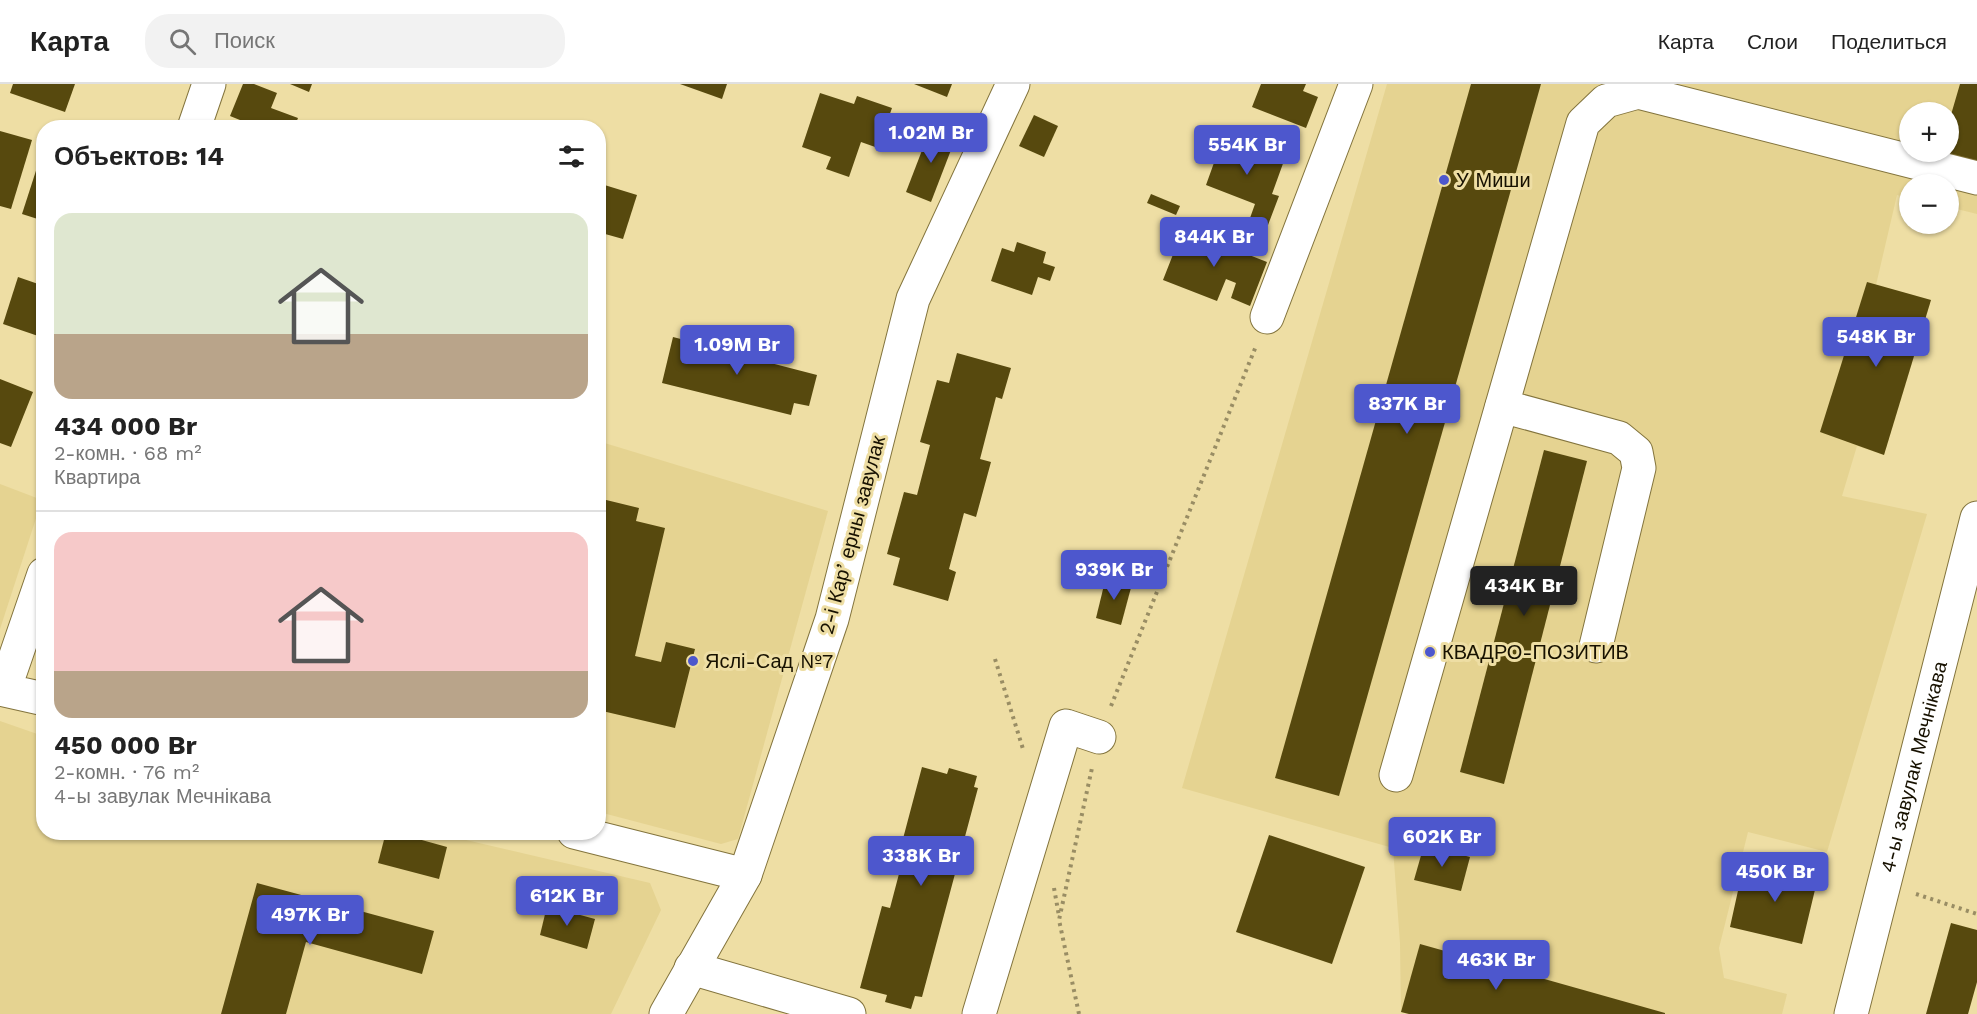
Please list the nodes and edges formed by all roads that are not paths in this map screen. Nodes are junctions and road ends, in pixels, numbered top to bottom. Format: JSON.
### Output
{"nodes":[{"id":1,"x":209,"y":84,"type":"edge"},
{"id":2,"x":1013,"y":84,"type":"edge"},
{"id":3,"x":1356,"y":84,"type":"edge"},
{"id":4,"x":197,"y":120,"type":"edge"},
{"id":5,"x":1977,"y":178,"type":"edge"},
{"id":6,"x":1267,"y":317,"type":"road end"},
{"id":7,"x":1502,"y":406,"type":"junction"},
{"id":8,"x":1977,"y":518,"type":"edge"},
{"id":9,"x":1970,"y":573,"type":"edge"},
{"id":10,"x":36,"y":597,"type":"edge"},
{"id":11,"x":1596,"y":646,"type":"dead end"},
{"id":12,"x":36,"y":697,"type":"edge"},
{"id":13,"x":1099,"y":737,"type":"road end"},
{"id":14,"x":1396,"y":775,"type":"dead end"},
{"id":15,"x":606,"y":840,"type":"edge"},
{"id":16,"x":745,"y":875,"type":"junction"},
{"id":17,"x":691,"y":968,"type":"junction"},
{"id":18,"x":666,"y":1014,"type":"edge"},
{"id":19,"x":849,"y":1014,"type":"edge"},
{"id":20,"x":979,"y":1014,"type":"edge"},
{"id":21,"x":1851,"y":1014,"type":"edge"}],
"edges":[{"from":1,"to":4,"type":"street"},
{"from":2,"to":16,"type":"street","name":"2-і Карʼерны завулак"},
{"from":3,"to":6,"type":"street"},
{"from":5,"to":7,"type":"street"},
{"from":7,"to":11,"type":"street"},
{"from":7,"to":14,"type":"street"},
{"from":8,"to":9,"type":"street","name":"4-ы завулак Мечнікава"},
{"from":9,"to":21,"type":"street","name":"4-ы завулак Мечнікава"},
{"from":10,"to":12,"type":"street"},
{"from":13,"to":20,"type":"street"},
{"from":15,"to":16,"type":"street"},
{"from":16,"to":17,"type":"street","name":"2-і Карʼерны завулак"},
{"from":17,"to":18,"type":"street","name":"2-і Карʼерны завулак"},
{"from":17,"to":19,"type":"street"}]}
